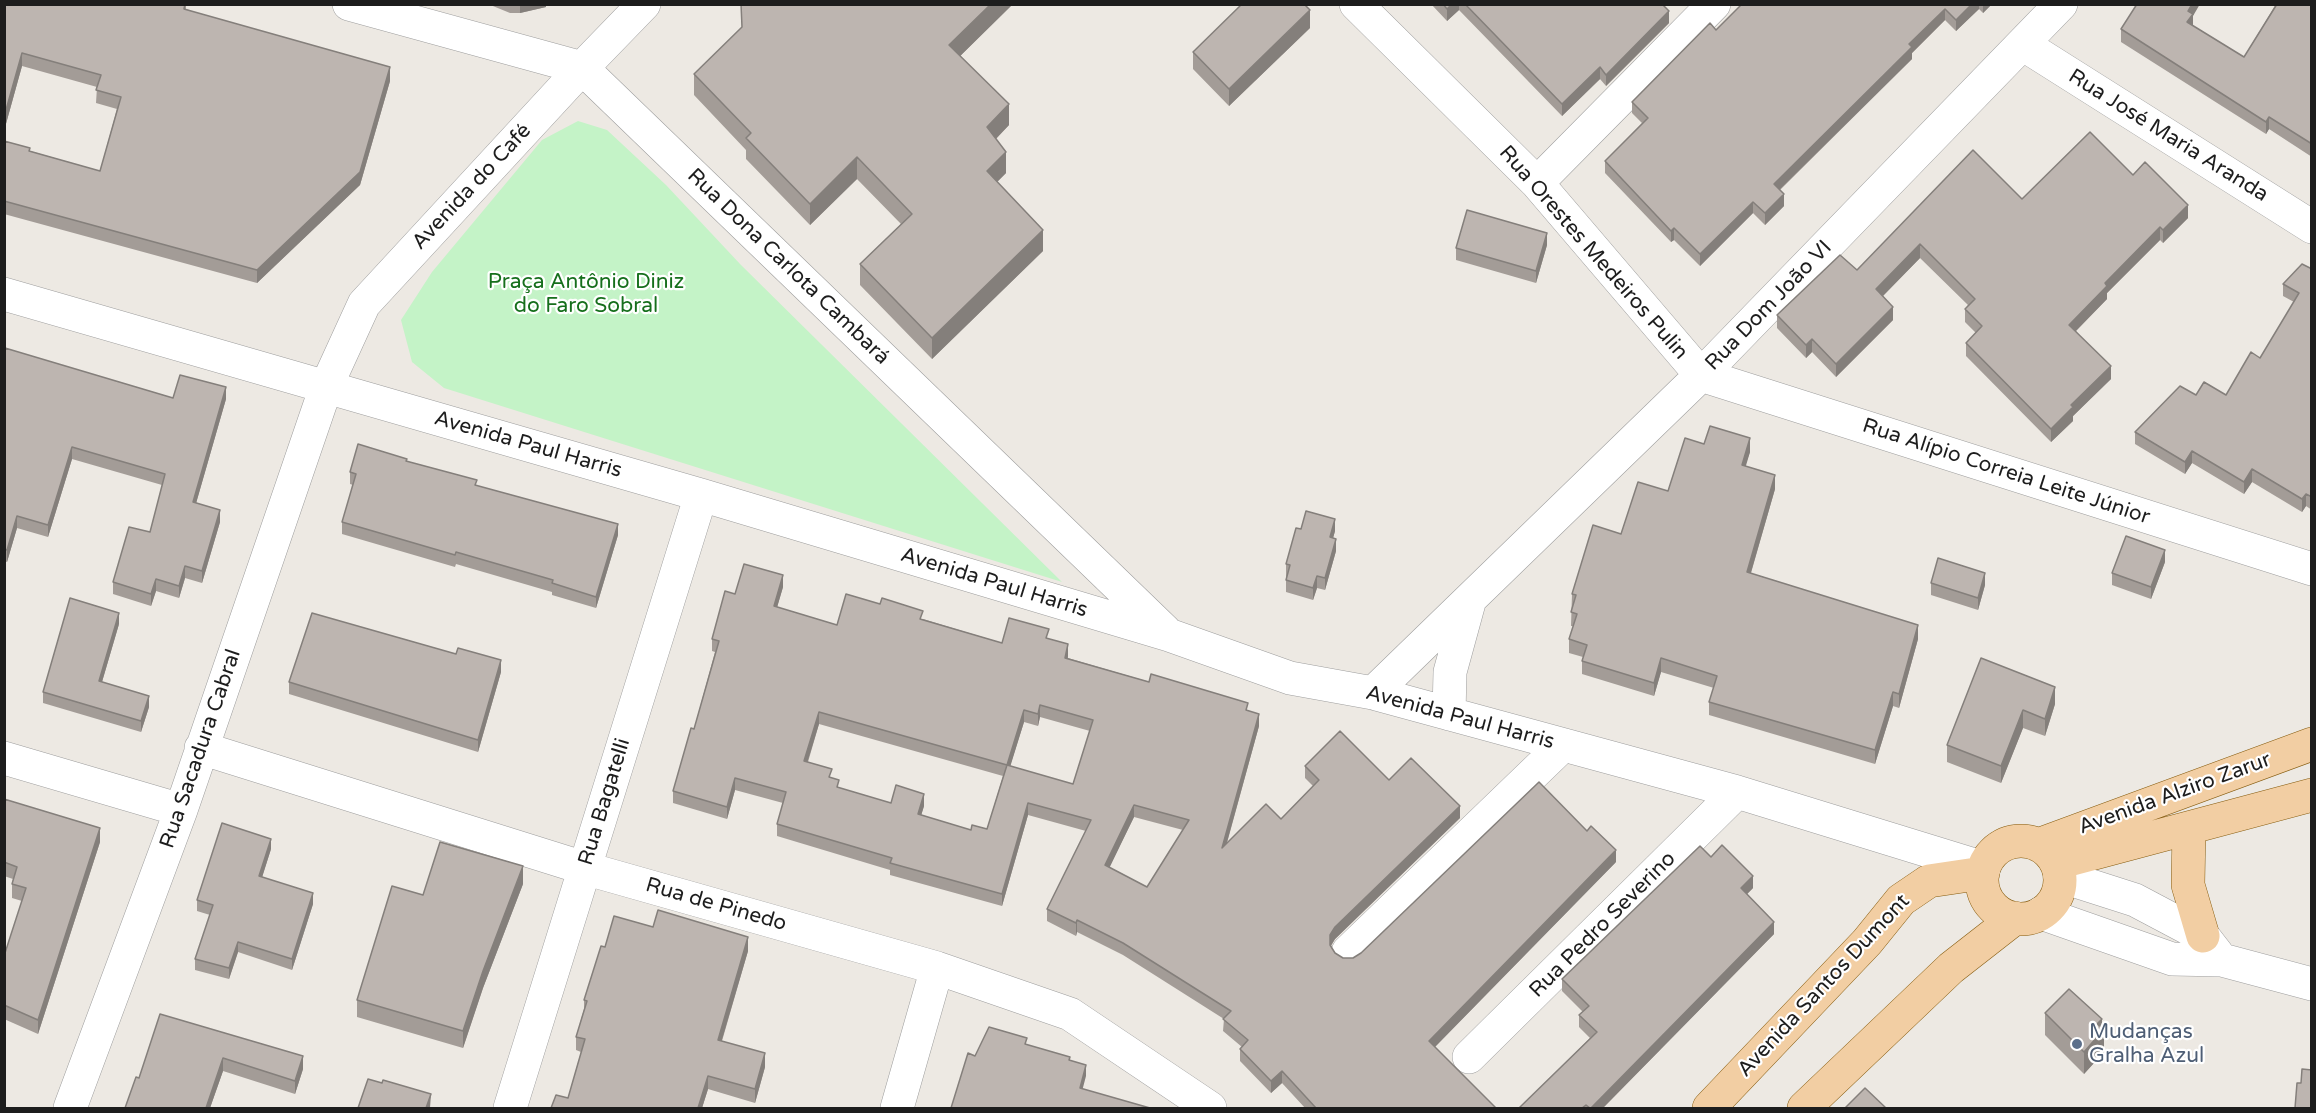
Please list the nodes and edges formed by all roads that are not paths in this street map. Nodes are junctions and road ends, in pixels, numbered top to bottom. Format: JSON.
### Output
{"nodes":[{"id":1,"x":349,"y":4,"type":"edge"},
{"id":2,"x":644,"y":4,"type":"edge"},
{"id":3,"x":1356,"y":4,"type":"edge"},
{"id":4,"x":2061,"y":4,"type":"edge"},
{"id":5,"x":1693,"y":12,"type":"edge"},
{"id":6,"x":2024,"y":45,"type":"junction"},
{"id":7,"x":582,"y":68,"type":"junction"},
{"id":8,"x":1537,"y":183,"type":"junction"},
{"id":9,"x":2312,"y":227,"type":"edge"},
{"id":10,"x":4,"y":294,"type":"edge"},
{"id":11,"x":1701,"y":375,"type":"junction"},
{"id":12,"x":326,"y":387,"type":"junction"},
{"id":13,"x":701,"y":495,"type":"junction"},
{"id":14,"x":2312,"y":568,"type":"edge"},
{"id":15,"x":1470,"y":599,"type":"junction"},
{"id":16,"x":1168,"y":635,"type":"junction"},
{"id":17,"x":1373,"y":693,"type":"junction"},
{"id":18,"x":1449,"y":714,"type":"junction"},
{"id":19,"x":2312,"y":744,"type":"edge"},
{"id":20,"x":1563,"y":745,"type":"junction"},
{"id":21,"x":201,"y":748,"type":"junction"},
{"id":22,"x":4,"y":758,"type":"edge"},
{"id":23,"x":1737,"y":792,"type":"junction"},
{"id":24,"x":2312,"y":795,"type":"edge"},
{"id":25,"x":181,"y":810,"type":"junction"},
{"id":26,"x":2189,"y":828,"type":"junction"},
{"id":27,"x":2052,"y":861,"type":"junction"},
{"id":28,"x":584,"y":868,"type":"junction"},
{"id":29,"x":1984,"y":871,"type":"junction"},
{"id":30,"x":2028,"y":916,"type":"junction"},
{"id":31,"x":2212,"y":948,"type":"junction"},
{"id":32,"x":1348,"y":952,"type":"dead end"},
{"id":33,"x":937,"y":968,"type":"junction"},
{"id":34,"x":2312,"y":984,"type":"edge"},
{"id":35,"x":1470,"y":1057,"type":"dead end"},
{"id":36,"x":70,"y":1108,"type":"edge"},
{"id":37,"x":510,"y":1108,"type":"edge"},
{"id":38,"x":897,"y":1108,"type":"edge"},
{"id":39,"x":1210,"y":1108,"type":"edge"},
{"id":40,"x":1709,"y":1108,"type":"edge"},
{"id":41,"x":1804,"y":1108,"type":"edge"}],
"edges":[{"from":1,"to":7,"type":"street","name":"Rua Dona Carlota Cambará"},
{"from":2,"to":7,"type":"street","name":"Avenida do Café"},
{"from":3,"to":8,"type":"street","name":"Rua Orestes Medeiros Pulin"},
{"from":4,"to":6,"type":"street","name":"Rua Dom João VI"},
{"from":5,"to":8,"type":"street"},
{"from":6,"to":9,"type":"street","name":"Rua José Maria Aranda"},
{"from":6,"to":11,"type":"street","name":"Rua Dom João VI"},
{"from":7,"to":12,"type":"street","name":"Avenida do Café"},
{"from":7,"to":16,"type":"street","name":"Rua Dona Carlota Cambará"},
{"from":8,"to":11,"type":"street","name":"Rua Orestes Medeiros Pulin"},
{"from":10,"to":12,"type":"street","name":"Avenida Paul Harris"},
{"from":11,"to":14,"type":"street","name":"Rua Alípio Correia Leite Júnior"},
{"from":11,"to":15,"type":"street","name":"Rua Dom João VI"},
{"from":12,"to":13,"type":"street","name":"Avenida Paul Harris"},
{"from":12,"to":21,"type":"street","name":"Rua Sacadura Cabral"},
{"from":13,"to":16,"type":"street","name":"Avenida Paul Harris"},
{"from":13,"to":28,"type":"street","name":"Rua Bagatelli"},
{"from":15,"to":17,"type":"street","name":"Rua Dom João VI"},
{"from":15,"to":18,"type":"street"},
{"from":16,"to":17,"type":"street","name":"Avenida Paul Harris"},
{"from":17,"to":18,"type":"street","name":"Avenida Paul Harris"},
{"from":18,"to":20,"type":"street","name":"Avenida Paul Harris"},
{"from":19,"to":27,"type":"main road","name":"Avenida Alziro Zarur"},
{"from":20,"to":23,"type":"street","name":"Avenida Paul Harris"},
{"from":20,"to":32,"type":"street"},
{"from":21,"to":25,"type":"street","name":"Rua Sacadura Cabral"},
{"from":21,"to":28,"type":"street","name":"Rua de Pinedo"},
{"from":22,"to":25,"type":"street"},
{"from":23,"to":29,"type":"street","name":"Avenida Paul Harris"},
{"from":23,"to":35,"type":"street","name":"Rua Pedro Severino"},
{"from":24,"to":26,"type":"main road","name":"Avenida Alziro Zarur"},
{"from":25,"to":36,"type":"street","name":"Rua Sacadura Cabral"},
{"from":26,"to":27,"type":"main road","name":"Avenida Alziro Zarur"},
{"from":26,"to":31,"type":"main road"},
{"from":27,"to":29,"type":"main road"},
{"from":27,"to":30,"type":"main road"},
{"from":27,"to":31,"type":"street"},
{"from":28,"to":33,"type":"street","name":"Rua de Pinedo"},
{"from":28,"to":37,"type":"street","name":"Rua Bagatelli"},
{"from":29,"to":30,"type":"main road"},
{"from":29,"to":40,"type":"main road","name":"Avenida Santos Dumont"},
{"from":30,"to":31,"type":"street"},
{"from":30,"to":41,"type":"main road"},
{"from":31,"to":34,"type":"street"},
{"from":33,"to":38,"type":"street"},
{"from":33,"to":39,"type":"street","name":"Rua de Pinedo"}]}
